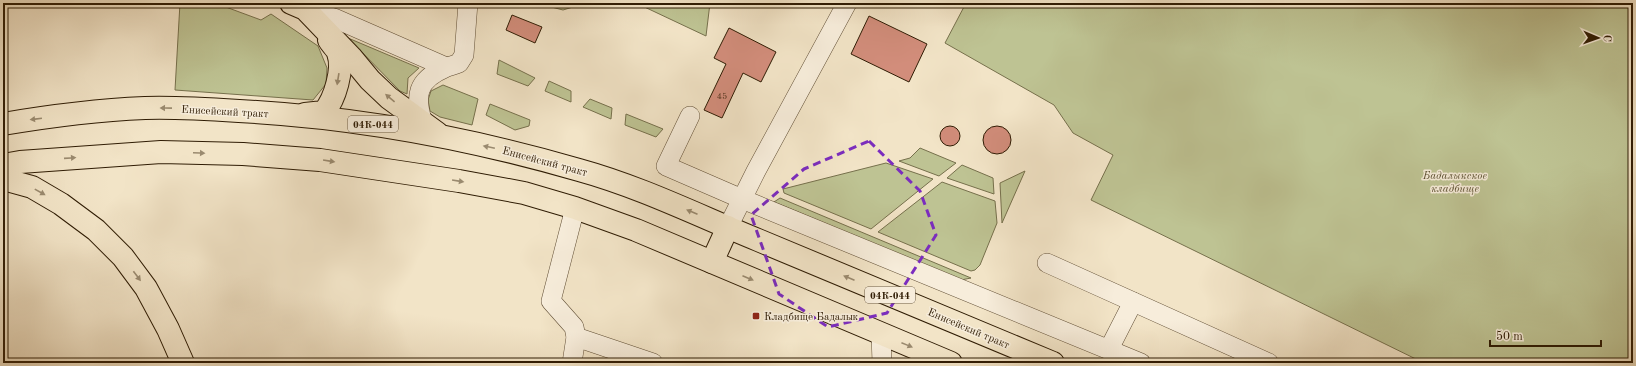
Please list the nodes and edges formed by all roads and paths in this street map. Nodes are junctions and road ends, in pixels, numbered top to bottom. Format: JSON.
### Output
{"nodes":[{"id":1,"x":468,"y":3,"type":"edge"},
{"id":2,"x":847,"y":3,"type":"edge"},
{"id":3,"x":298,"y":6,"type":"edge"},
{"id":4,"x":337,"y":11,"type":"edge"},
{"id":5,"x":446,"y":67,"type":"junction"},
{"id":6,"x":299,"y":115,"type":"junction"},
{"id":7,"x":690,"y":116,"type":"dead end"},
{"id":8,"x":423,"y":123,"type":"junction"},
{"id":9,"x":3,"y":124,"type":"edge"},
{"id":10,"x":444,"y":137,"type":"junction"},
{"id":11,"x":3,"y":165,"type":"edge"},
{"id":12,"x":3,"y":179,"type":"edge"},
{"id":13,"x":742,"y":199,"type":"junction"},
{"id":14,"x":575,"y":208,"type":"junction"},
{"id":15,"x":728,"y":227,"type":"junction"},
{"id":16,"x":712,"y":262,"type":"junction"},
{"id":17,"x":1047,"y":263,"type":"dead end"},
{"id":18,"x":1133,"y":302,"type":"junction"},
{"id":19,"x":881,"y":334,"type":"junction"},
{"id":20,"x":576,"y":337,"type":"junction"},
{"id":21,"x":1109,"y":349,"type":"junction"},
{"id":22,"x":183,"y":363,"type":"edge"},
{"id":23,"x":572,"y":363,"type":"edge"},
{"id":24,"x":653,"y":363,"type":"edge"},
{"id":25,"x":882,"y":363,"type":"edge"},
{"id":26,"x":951,"y":363,"type":"edge"},
{"id":27,"x":1053,"y":363,"type":"edge"},
{"id":28,"x":1141,"y":363,"type":"edge"},
{"id":29,"x":1269,"y":363,"type":"edge"}],
"edges":[{"from":1,"to":5,"type":"street"},
{"from":2,"to":13,"type":"street"},
{"from":3,"to":4,"type":"street"},
{"from":3,"to":6,"type":"main road","one_way":true},
{"from":8,"to":3,"type":"main road","one_way":true},
{"from":4,"to":5,"type":"street"},
{"from":5,"to":8,"type":"street"},
{"from":6,"to":9,"type":"main road","name":"Енисейский тракт","number":"04К-044","one_way":true},
{"from":6,"to":10,"type":"main road","name":"Енисейский тракт","number":"04К-044"},
{"from":7,"to":13,"type":"street"},
{"from":8,"to":10,"type":"main road"},
{"from":15,"to":10,"type":"main road","name":"Енисейский тракт","number":"04К-044","one_way":true},
{"from":11,"to":14,"type":"main road","one_way":true},
{"from":12,"to":22,"type":"main road","one_way":true},
{"from":13,"to":15,"type":"street"},
{"from":13,"to":21,"type":"street"},
{"from":14,"to":16,"type":"main road"},
{"from":14,"to":20,"type":"street"},
{"from":15,"to":16,"type":"main road"},
{"from":27,"to":15,"type":"main road","name":"Енисейский тракт","number":"04К-044","one_way":true},
{"from":16,"to":19,"type":"main road","one_way":true},
{"from":17,"to":18,"type":"street"},
{"from":18,"to":21,"type":"street"},
{"from":18,"to":29,"type":"street"},
{"from":19,"to":25,"type":"street"},
{"from":19,"to":26,"type":"main road","one_way":true},
{"from":20,"to":23,"type":"street"},
{"from":20,"to":24,"type":"street"},
{"from":21,"to":28,"type":"street"}]}
